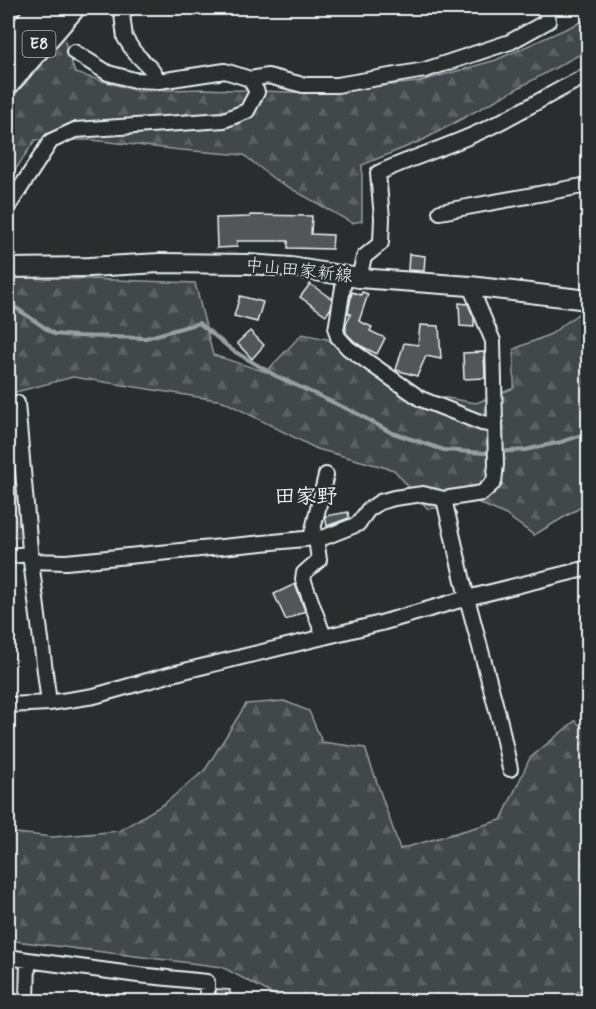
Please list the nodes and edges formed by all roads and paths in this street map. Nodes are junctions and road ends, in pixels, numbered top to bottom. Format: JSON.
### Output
{"nodes":[{"id":1,"x":41,"y":8,"type":"edge"},
{"id":2,"x":72,"y":8,"type":"edge"},
{"id":3,"x":128,"y":8,"type":"edge"},
{"id":4,"x":541,"y":8,"type":"edge"},
{"id":5,"x":8,"y":46,"type":"edge"},
{"id":6,"x":74,"y":52,"type":"tunnel mouth"},
{"id":7,"x":588,"y":75,"type":"edge"},
{"id":8,"x":250,"y":79,"type":"junction"},
{"id":9,"x":159,"y":81,"type":"junction"},
{"id":10,"x":8,"y":82,"type":"edge"},
{"id":11,"x":588,"y":185,"type":"edge"},
{"id":12,"x":8,"y":207,"type":"edge"},
{"id":13,"x":440,"y":212,"type":"dead end"},
{"id":14,"x":8,"y":268,"type":"edge"},
{"id":15,"x":352,"y":277,"type":"junction"},
{"id":16,"x":470,"y":286,"type":"junction"},
{"id":17,"x":588,"y":300,"type":"edge"},
{"id":18,"x":17,"y":403,"type":"dead end"},
{"id":19,"x":495,"y":425,"type":"junction"},
{"id":20,"x":326,"y":475,"type":"dead end"},
{"id":21,"x":444,"y":500,"type":"junction"},
{"id":22,"x":314,"y":538,"type":"junction"},
{"id":23,"x":8,"y":556,"type":"edge"},
{"id":24,"x":31,"y":557,"type":"junction"},
{"id":25,"x":588,"y":568,"type":"edge"},
{"id":26,"x":467,"y":598,"type":"junction"},
{"id":27,"x":324,"y":637,"type":"junction"},
{"id":28,"x":49,"y":703,"type":"junction"},
{"id":29,"x":8,"y":705,"type":"edge"},
{"id":30,"x":510,"y":769,"type":"dead end"},
{"id":31,"x":8,"y":957,"type":"edge"},
{"id":32,"x":28,"y":960,"type":"junction"},
{"id":33,"x":27,"y":1002,"type":"edge"},
{"id":34,"x":207,"y":1002,"type":"edge"}],
"edges":[{"from":1,"to":5,"type":"highway","number":"E8"},
{"from":2,"to":10,"type":"highway","number":"E8"},
{"from":3,"to":9,"type":"street"},
{"from":4,"to":8,"type":"street"},
{"from":6,"to":9,"type":"street"},
{"from":7,"to":15,"type":"street"},
{"from":8,"to":9,"type":"street"},
{"from":8,"to":12,"type":"street"},
{"from":11,"to":13,"type":"street"},
{"from":14,"to":15,"type":"main road","name":"中山田家新線"},
{"from":15,"to":16,"type":"main road","name":"中山田家新線"},
{"from":15,"to":19,"type":"street"},
{"from":16,"to":17,"type":"main road","name":"中山田家新線"},
{"from":16,"to":19,"type":"street"},
{"from":18,"to":24,"type":"street"},
{"from":19,"to":21,"type":"street"},
{"from":20,"to":22,"type":"street"},
{"from":21,"to":22,"type":"street"},
{"from":21,"to":26,"type":"street"},
{"from":22,"to":24,"type":"street"},
{"from":22,"to":27,"type":"street"},
{"from":23,"to":24,"type":"street"},
{"from":24,"to":28,"type":"street"},
{"from":25,"to":26,"type":"street"},
{"from":26,"to":27,"type":"street"},
{"from":26,"to":30,"type":"street"},
{"from":27,"to":28,"type":"street"},
{"from":28,"to":29,"type":"street"},
{"from":31,"to":32,"type":"street"},
{"from":32,"to":33,"type":"street"},
{"from":32,"to":34,"type":"street"}]}
